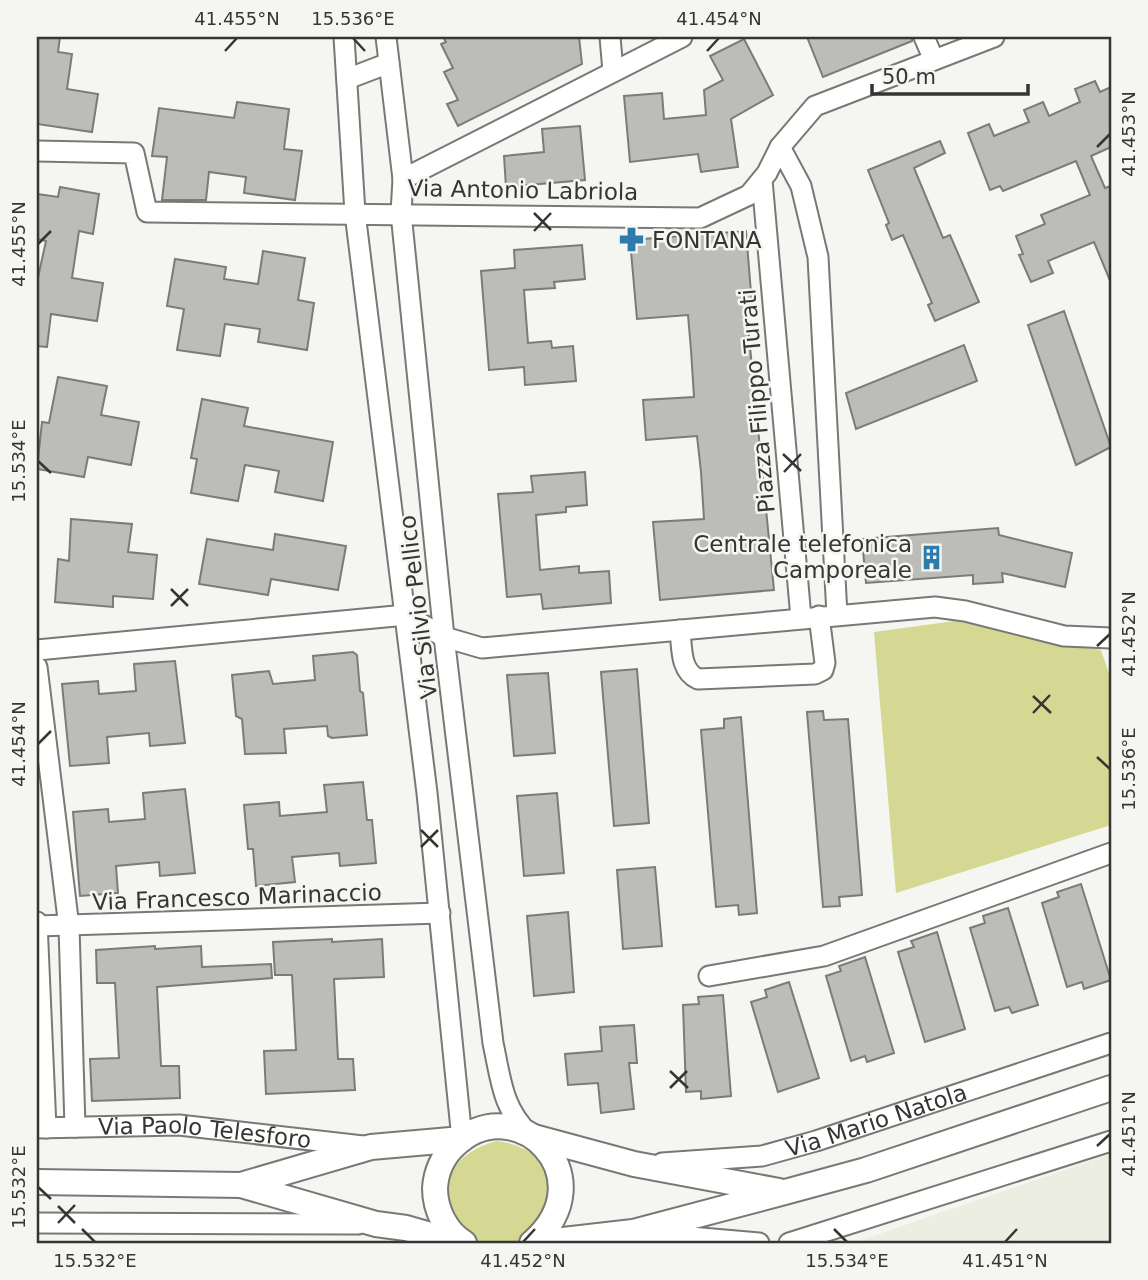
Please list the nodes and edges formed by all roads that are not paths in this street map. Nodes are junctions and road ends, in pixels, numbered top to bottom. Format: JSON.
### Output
{"nodes":[{"id":1,"x":344,"y":37,"type":"edge"},
{"id":2,"x":386,"y":37,"type":"edge"},
{"id":3,"x":610,"y":37,"type":"edge"},
{"id":4,"x":682,"y":37,"type":"edge"},
{"id":5,"x":925,"y":37,"type":"edge"},
{"id":6,"x":994,"y":37,"type":"edge"},
{"id":7,"x":934,"y":60,"type":"junction"},
{"id":8,"x":389,"y":63,"type":"junction"},
{"id":9,"x":613,"y":71,"type":"junction"},
{"id":10,"x":347,"y":79,"type":"junction"},
{"id":11,"x":780,"y":147,"type":"junction"},
{"id":12,"x":37,"y":151,"type":"edge"},
{"id":13,"x":403,"y":178,"type":"junction"},
{"id":14,"x":762,"y":180,"type":"junction"},
{"id":15,"x":355,"y":213,"type":"junction"},
{"id":16,"x":401,"y":213,"type":"junction"},
{"id":17,"x":406,"y":615,"type":"junction"},
{"id":18,"x":819,"y":617,"type":"junction"},
{"id":19,"x":680,"y":630,"type":"junction"},
{"id":20,"x":444,"y":637,"type":"junction"},
{"id":21,"x":1111,"y":638,"type":"edge"},
{"id":22,"x":37,"y":650,"type":"edge"},
{"id":23,"x":37,"y":667,"type":"edge"},
{"id":24,"x":1111,"y":853,"type":"edge"},
{"id":25,"x":440,"y":914,"type":"junction"},
{"id":26,"x":37,"y":925,"type":"edge"},
{"id":27,"x":69,"y":927,"type":"junction"},
{"id":28,"x":709,"y":976,"type":"dead end"},
{"id":29,"x":1111,"y":1043,"type":"edge"},
{"id":30,"x":1111,"y":1088,"type":"edge"},
{"id":31,"x":75,"y":1127,"type":"junction"},
{"id":32,"x":41,"y":1128,"type":"edge"},
{"id":33,"x":530,"y":1136,"type":"junction"},
{"id":34,"x":462,"y":1139,"type":"junction"},
{"id":35,"x":1111,"y":1141,"type":"edge"},
{"id":36,"x":371,"y":1147,"type":"junction"},
{"id":37,"x":634,"y":1164,"type":"junction"},
{"id":38,"x":37,"y":1182,"type":"edge"},
{"id":39,"x":241,"y":1185,"type":"junction"},
{"id":40,"x":785,"y":1192,"type":"junction"},
{"id":41,"x":37,"y":1223,"type":"edge"},
{"id":42,"x":376,"y":1224,"type":"junction"},
{"id":43,"x":78,"y":1233,"type":"edge"},
{"id":44,"x":633,"y":1233,"type":"junction"},
{"id":45,"x":458,"y":1243,"type":"edge"},
{"id":46,"x":464,"y":1243,"type":"edge"},
{"id":47,"x":534,"y":1243,"type":"edge"},
{"id":48,"x":759,"y":1243,"type":"edge"},
{"id":49,"x":789,"y":1243,"type":"edge"}],
"edges":[{"from":1,"to":10,"type":"street","name":"Via Silvio Pellico"},
{"from":2,"to":8,"type":"street","name":"Via Silvio Pellico"},
{"from":3,"to":9,"type":"street"},
{"from":4,"to":9,"type":"street"},
{"from":5,"to":7,"type":"street"},
{"from":6,"to":7,"type":"street","name":"Via Antonio Labriola"},
{"from":7,"to":11,"type":"street","name":"Via Antonio Labriola"},
{"from":8,"to":10,"type":"street"},
{"from":8,"to":13,"type":"street","name":"Via Silvio Pellico"},
{"from":9,"to":13,"type":"street"},
{"from":10,"to":15,"type":"street","name":"Via Silvio Pellico"},
{"from":11,"to":14,"type":"street","name":"Via Antonio Labriola"},
{"from":11,"to":18,"type":"street"},
{"from":12,"to":15,"type":"street","name":"Via Antonio Labriola"},
{"from":13,"to":16,"type":"street","name":"Via Silvio Pellico"},
{"from":14,"to":16,"type":"street","name":"Via Antonio Labriola"},
{"from":14,"to":18,"type":"street","name":"Piazza Filippo Turati"},
{"from":15,"to":16,"type":"street","name":"Via Antonio Labriola"},
{"from":15,"to":17,"type":"street","name":"Via Silvio Pellico"},
{"from":16,"to":20,"type":"street","name":"Via Silvio Pellico"},
{"from":17,"to":20,"type":"street"},
{"from":17,"to":22,"type":"street"},
{"from":17,"to":25,"type":"street","name":"Via Silvio Pellico"},
{"from":18,"to":19,"type":"street"},
{"from":18,"to":19,"type":"street"},
{"from":18,"to":21,"type":"street"},
{"from":19,"to":20,"type":"street"},
{"from":20,"to":33,"type":"street","name":"Via Silvio Pellico"},
{"from":23,"to":27,"type":"street"},
{"from":24,"to":28,"type":"street"},
{"from":25,"to":27,"type":"street","name":"Via Francesco Marinaccio"},
{"from":25,"to":34,"type":"street","name":"Via Silvio Pellico"},
{"from":26,"to":27,"type":"street","name":"Via Francesco Marinaccio"},
{"from":26,"to":32,"type":"street"},
{"from":27,"to":31,"type":"street"},
{"from":29,"to":37,"type":"street","name":"Via Mario Natola"},
{"from":30,"to":40,"type":"street","name":"Via Mario Natola"},
{"from":31,"to":32,"type":"street","name":"Via Paolo Telesforo"},
{"from":31,"to":36,"type":"street","name":"Via Paolo Telesforo"},
{"from":33,"to":34,"type":"street","name":"Via Mario Natola"},
{"from":33,"to":37,"type":"street","name":"Via Mario Natola"},
{"from":33,"to":47,"type":"street"},
{"from":34,"to":36,"type":"street","name":"Via Paolo Telesforo"},
{"from":34,"to":46,"type":"street"},
{"from":35,"to":49,"type":"street"},
{"from":36,"to":39,"type":"street","name":"Via Paolo Telesforo"},
{"from":37,"to":40,"type":"street","name":"Via Mario Natola"},
{"from":38,"to":39,"type":"street","name":"Via Paolo Telesforo"},
{"from":39,"to":42,"type":"street","name":"Via Paolo Telesforo"},
{"from":40,"to":44,"type":"street","name":"Via Mario Natola"},
{"from":41,"to":43,"type":"street","name":"Via Paolo Telesforo"},
{"from":42,"to":43,"type":"street","name":"Via Paolo Telesforo"},
{"from":42,"to":45,"type":"street","name":"Via Paolo Telesforo"},
{"from":44,"to":47,"type":"street","name":"Via Mario Natola"},
{"from":44,"to":48,"type":"street","name":"Via Mario Natola"}]}
